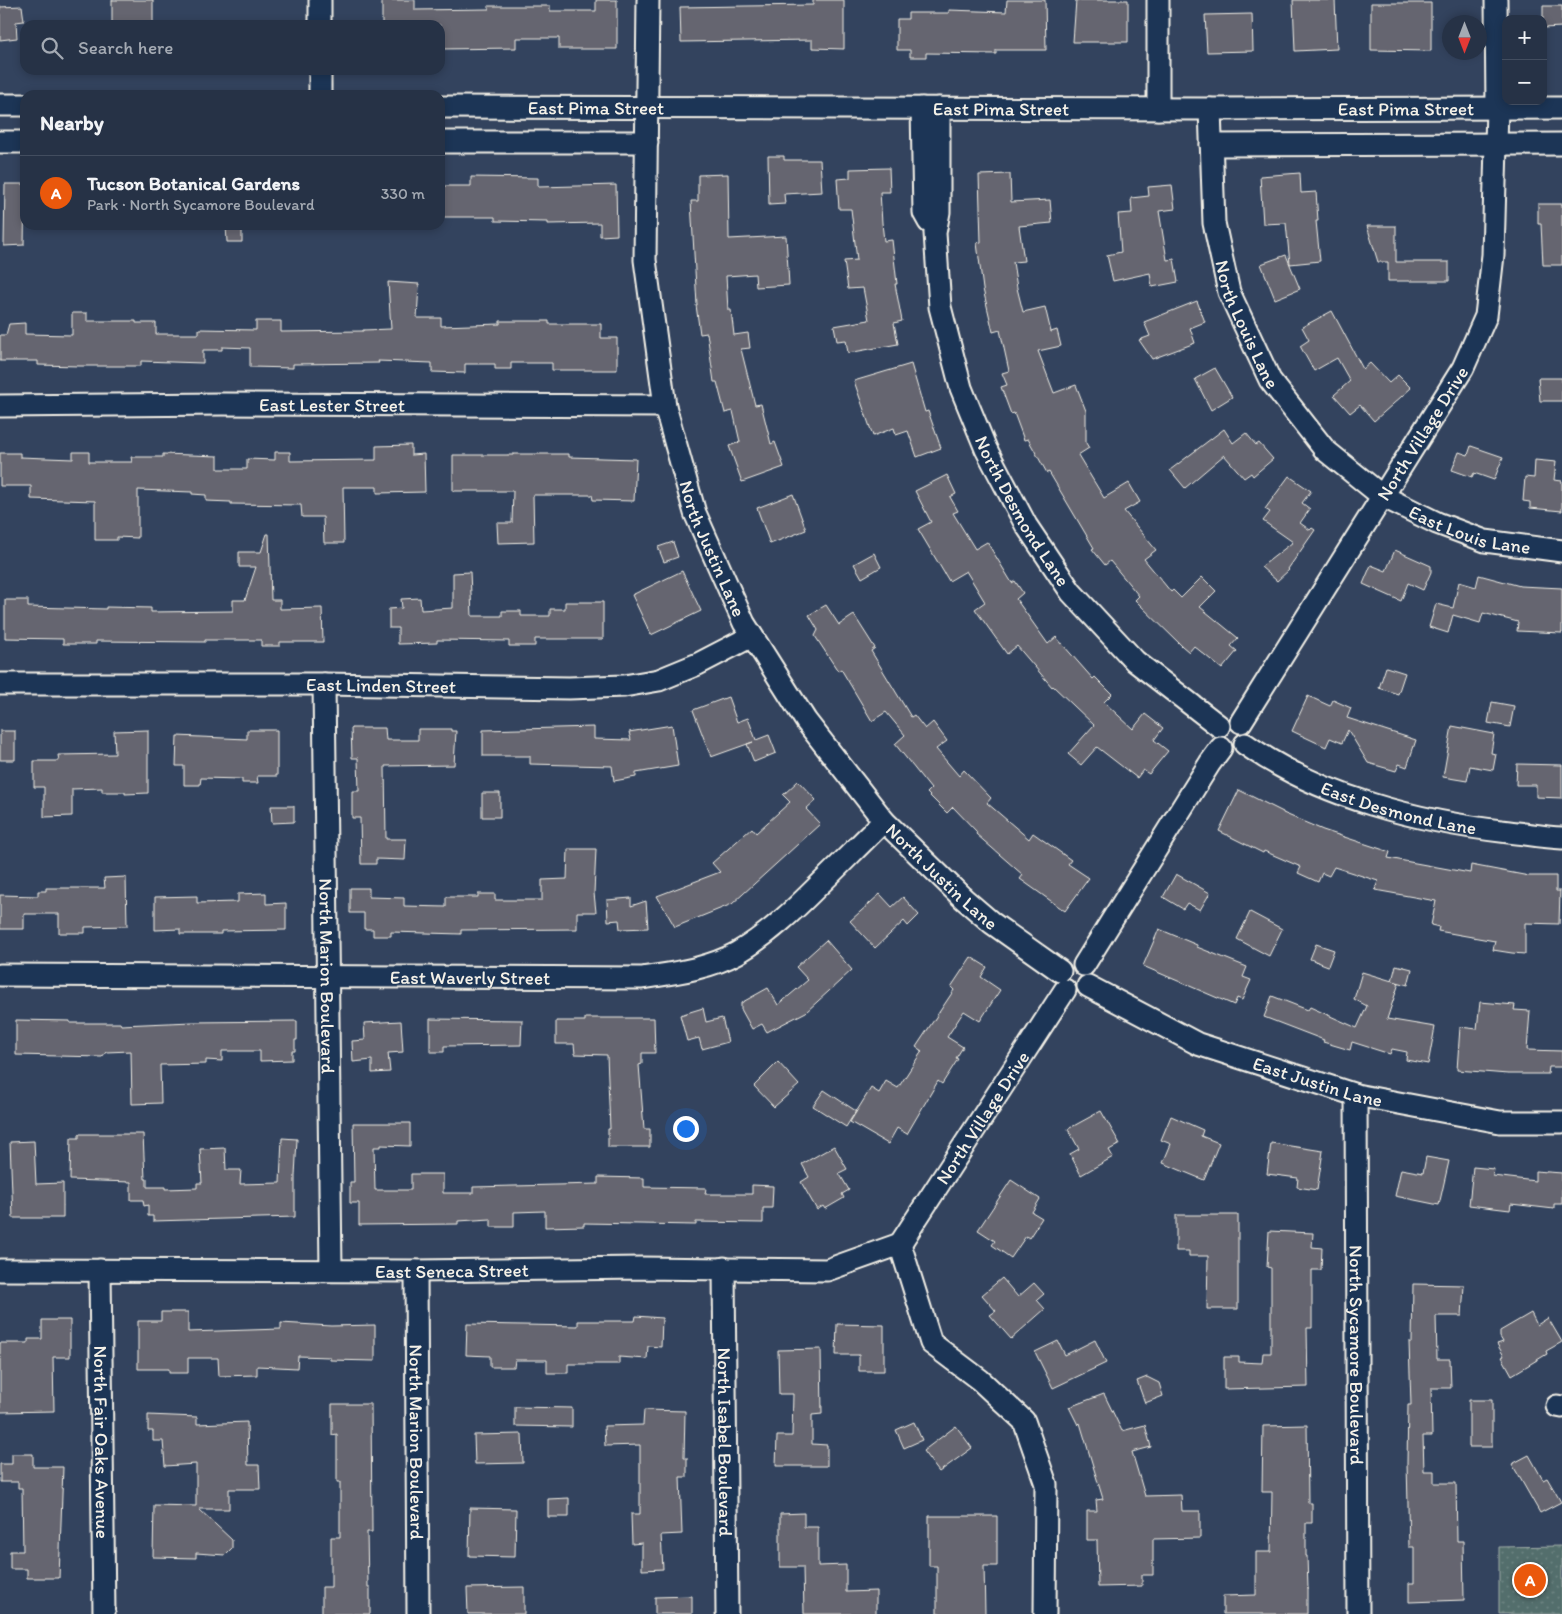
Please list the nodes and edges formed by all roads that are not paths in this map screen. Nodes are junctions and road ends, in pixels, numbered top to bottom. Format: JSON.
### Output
{"nodes":[{"id":1,"x":320,"y":0,"type":"edge"},
{"id":2,"x":648,"y":0,"type":"edge"},
{"id":3,"x":1158,"y":0,"type":"edge"},
{"id":4,"x":1496,"y":0,"type":"edge"},
{"id":5,"x":320,"y":20,"type":"edge"},
{"id":6,"x":320,"y":75,"type":"edge"},
{"id":7,"x":320,"y":90,"type":"edge"},
{"id":8,"x":0,"y":105,"type":"edge"},
{"id":9,"x":20,"y":105,"type":"edge"},
{"id":10,"x":445,"y":107,"type":"edge"},
{"id":11,"x":647,"y":108,"type":"junction"},
{"id":12,"x":931,"y":108,"type":"junction"},
{"id":13,"x":1497,"y":108,"type":"junction"},
{"id":14,"x":1562,"y":108,"type":"edge"},
{"id":15,"x":1158,"y":109,"type":"junction"},
{"id":16,"x":1210,"y":109,"type":"junction"},
{"id":17,"x":0,"y":142,"type":"edge"},
{"id":18,"x":20,"y":142,"type":"edge"},
{"id":19,"x":445,"y":142,"type":"edge"},
{"id":20,"x":646,"y":142,"type":"junction"},
{"id":21,"x":1496,"y":144,"type":"junction"},
{"id":22,"x":1562,"y":144,"type":"edge"},
{"id":23,"x":1211,"y":145,"type":"junction"},
{"id":24,"x":0,"y":406,"type":"edge"},
{"id":25,"x":665,"y":406,"type":"junction"},
{"id":26,"x":1382,"y":496,"type":"junction"},
{"id":27,"x":1562,"y":551,"type":"edge"},
{"id":28,"x":752,"y":636,"type":"junction"},
{"id":29,"x":0,"y":684,"type":"edge"},
{"id":30,"x":324,"y":684,"type":"junction"},
{"id":31,"x":1241,"y":722,"type":"junction"},
{"id":32,"x":1219,"y":726,"type":"junction"},
{"id":33,"x":1245,"y":744,"type":"junction"},
{"id":34,"x":1222,"y":748,"type":"junction"},
{"id":35,"x":884,"y":821,"type":"junction"},
{"id":36,"x":1562,"y":838,"type":"edge"},
{"id":37,"x":1084,"y":965,"type":"junction"},
{"id":38,"x":0,"y":975,"type":"edge"},
{"id":39,"x":327,"y":978,"type":"junction"},
{"id":40,"x":1063,"y":981,"type":"junction"},
{"id":41,"x":1088,"y":986,"type":"junction"},
{"id":42,"x":1356,"y":1095,"type":"junction"},
{"id":43,"x":1562,"y":1122,"type":"edge"},
{"id":44,"x":900,"y":1244,"type":"junction"},
{"id":45,"x":724,"y":1268,"type":"junction"},
{"id":46,"x":0,"y":1270,"type":"edge"},
{"id":47,"x":100,"y":1270,"type":"junction"},
{"id":48,"x":332,"y":1270,"type":"junction"},
{"id":49,"x":416,"y":1271,"type":"junction"},
{"id":50,"x":104,"y":1614,"type":"edge"},
{"id":51,"x":418,"y":1614,"type":"edge"},
{"id":52,"x":727,"y":1614,"type":"edge"},
{"id":53,"x":1045,"y":1614,"type":"edge"},
{"id":54,"x":1358,"y":1614,"type":"edge"}],
"edges":[{"from":1,"to":5,"type":"street"},
{"from":2,"to":11,"type":"street","name":"North Justin Lane"},
{"from":3,"to":15,"type":"street"},
{"from":4,"to":13,"type":"street"},
{"from":6,"to":7,"type":"street"},
{"from":8,"to":9,"type":"street"},
{"from":10,"to":11,"type":"street","name":"East Pima Street"},
{"from":11,"to":12,"type":"street","name":"East Pima Street"},
{"from":11,"to":20,"type":"street","name":"North Justin Lane"},
{"from":12,"to":15,"type":"street","name":"East Pima Street"},
{"from":12,"to":32,"type":"street","name":"North Desmond Lane"},
{"from":13,"to":14,"type":"street","name":"East Pima Street"},
{"from":13,"to":16,"type":"street","name":"East Pima Street"},
{"from":13,"to":21,"type":"street","name":"North Village Drive"},
{"from":15,"to":16,"type":"street","name":"East Pima Street"},
{"from":16,"to":23,"type":"street","name":"North Louis Lane"},
{"from":17,"to":18,"type":"street"},
{"from":19,"to":20,"type":"street","name":"East Pima Street"},
{"from":20,"to":25,"type":"street","name":"North Justin Lane"},
{"from":21,"to":22,"type":"street","name":"East Pima Street"},
{"from":21,"to":23,"type":"street","name":"East Pima Street"},
{"from":21,"to":26,"type":"street","name":"North Village Drive"},
{"from":23,"to":26,"type":"street","name":"North Louis Lane"},
{"from":24,"to":25,"type":"street","name":"East Lester Street"},
{"from":25,"to":28,"type":"street","name":"North Justin Lane"},
{"from":26,"to":27,"type":"street","name":"East Louis Lane"},
{"from":26,"to":31,"type":"street","name":"North Village Drive"},
{"from":28,"to":30,"type":"street","name":"East Linden Street"},
{"from":28,"to":35,"type":"street","name":"North Justin Lane"},
{"from":29,"to":30,"type":"street","name":"East Linden Street"},
{"from":30,"to":39,"type":"street","name":"North Marion Boulevard"},
{"from":31,"to":32,"type":"street"},
{"from":31,"to":33,"type":"street"},
{"from":32,"to":34,"type":"street"},
{"from":33,"to":34,"type":"street"},
{"from":33,"to":36,"type":"street","name":"East Desmond Lane"},
{"from":34,"to":37,"type":"street"},
{"from":35,"to":39,"type":"street","name":"East Waverly Street"},
{"from":35,"to":40,"type":"street","name":"North Justin Lane"},
{"from":37,"to":40,"type":"street"},
{"from":37,"to":41,"type":"street"},
{"from":38,"to":39,"type":"street","name":"East Waverly Street"},
{"from":39,"to":48,"type":"street","name":"North Marion Boulevard"},
{"from":40,"to":41,"type":"street"},
{"from":40,"to":44,"type":"street","name":"North Village Drive"},
{"from":41,"to":42,"type":"street","name":"East Justin Lane"},
{"from":42,"to":43,"type":"street","name":"East Justin Lane"},
{"from":42,"to":54,"type":"street","name":"North Sycamore Boulevard"},
{"from":44,"to":45,"type":"street","name":"East Seneca Street"},
{"from":44,"to":53,"type":"street"},
{"from":45,"to":49,"type":"street","name":"East Seneca Street"},
{"from":45,"to":52,"type":"street","name":"North Isabel Boulevard"},
{"from":46,"to":47,"type":"street","name":"East Seneca Street"},
{"from":47,"to":48,"type":"street","name":"East Seneca Street"},
{"from":47,"to":50,"type":"street","name":"North Fair Oaks Avenue"},
{"from":48,"to":49,"type":"street","name":"East Seneca Street"},
{"from":49,"to":51,"type":"street","name":"North Marion Boulevard"}]}
